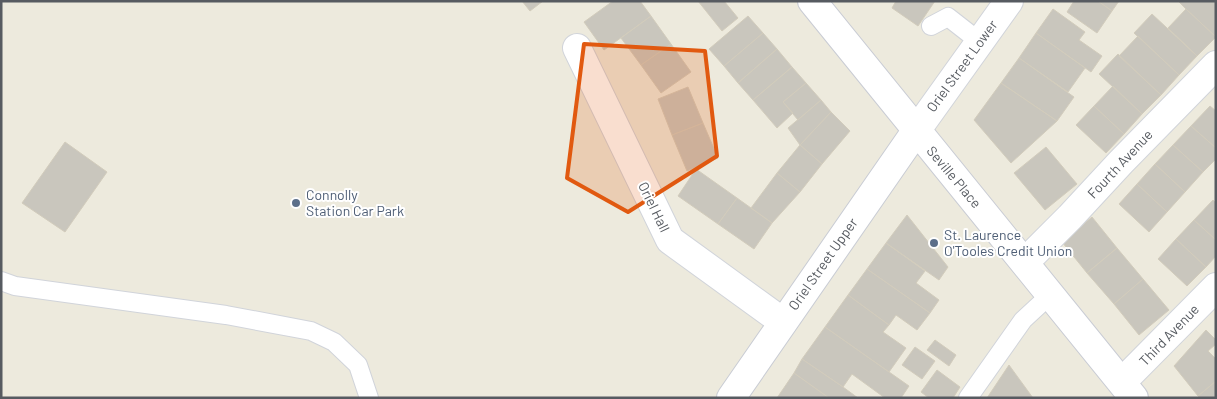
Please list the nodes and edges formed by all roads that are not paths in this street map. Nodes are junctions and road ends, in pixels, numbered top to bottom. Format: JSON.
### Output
{"nodes":[{"id":1,"x":812,"y":1,"type":"edge"},
{"id":2,"x":1009,"y":1,"type":"edge"},
{"id":3,"x":931,"y":26,"type":"dead end"},
{"id":4,"x":980,"y":42,"type":"junction"},
{"id":5,"x":577,"y":48,"type":"dead end"},
{"id":6,"x":1216,"y":65,"type":"edge"},
{"id":7,"x":916,"y":131,"type":"junction"},
{"id":8,"x":1024,"y":262,"type":"junction"},
{"id":9,"x":1,"y":281,"type":"edge"},
{"id":10,"x":1216,"y":287,"type":"edge"},
{"id":11,"x":1050,"y":295,"type":"junction"},
{"id":12,"x":783,"y":322,"type":"junction"},
{"id":13,"x":1128,"y":390,"type":"edge"},
{"id":14,"x":369,"y":396,"type":"edge"},
{"id":15,"x":730,"y":398,"type":"edge"},
{"id":16,"x":968,"y":398,"type":"edge"}],
"edges":[{"from":1,"to":7,"type":"street","name":"Seville Place"},
{"from":2,"to":4,"type":"street","name":"Oriel Street Lower"},
{"from":3,"to":4,"type":"lane"},
{"from":4,"to":7,"type":"street","name":"Oriel Street Lower"},
{"from":5,"to":12,"type":"street","name":"Oriel Hall"},
{"from":6,"to":8,"type":"street","name":"Fourth Avenue"},
{"from":7,"to":8,"type":"street","name":"Seville Place"},
{"from":7,"to":12,"type":"street","name":"Oriel Street Upper"},
{"from":8,"to":11,"type":"street","name":"Seville Place"},
{"from":9,"to":14,"type":"lane"},
{"from":10,"to":13,"type":"street","name":"Third Avenue"},
{"from":11,"to":13,"type":"street","name":"Seville Place"},
{"from":11,"to":16,"type":"lane"},
{"from":12,"to":15,"type":"street","name":"Oriel Street Upper"}]}
